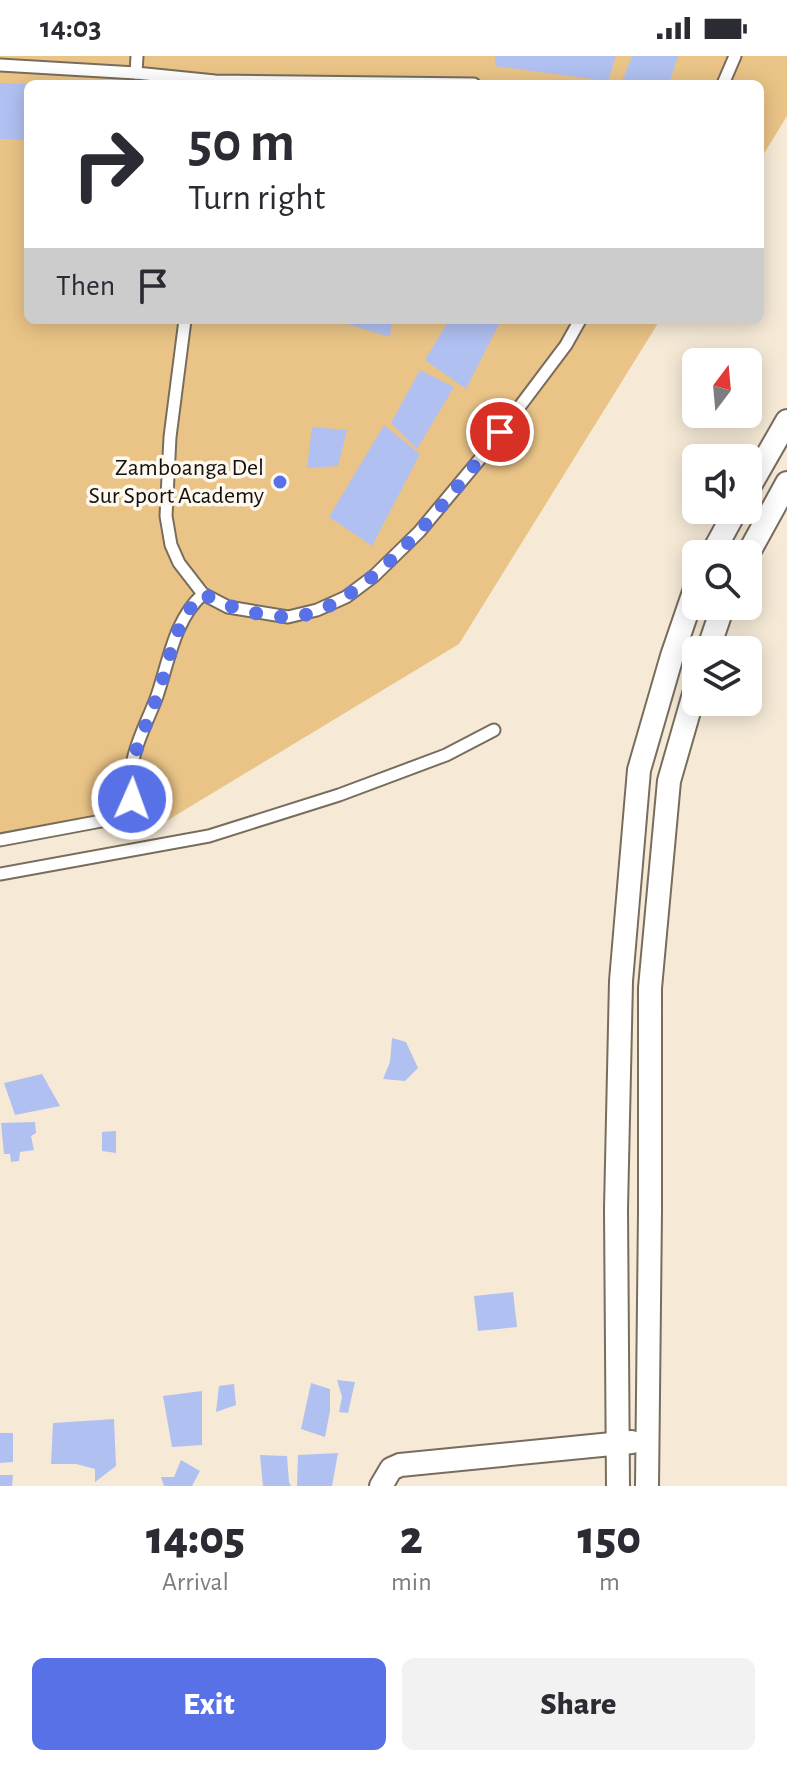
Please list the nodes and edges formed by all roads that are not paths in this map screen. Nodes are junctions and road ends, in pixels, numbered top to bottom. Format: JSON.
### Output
{"nodes":[{"id":1,"x":137,"y":56,"type":"edge"},
{"id":2,"x":735,"y":56,"type":"edge"},
{"id":3,"x":0,"y":65,"type":"edge"},
{"id":4,"x":136,"y":73,"type":"junction"},
{"id":5,"x":197,"y":80,"type":"edge"},
{"id":6,"x":725,"y":80,"type":"edge"},
{"id":7,"x":184,"y":324,"type":"edge"},
{"id":8,"x":578,"y":324,"type":"edge"},
{"id":9,"x":787,"y":421,"type":"edge"},
{"id":10,"x":762,"y":465,"type":"edge"},
{"id":11,"x":787,"y":483,"type":"edge"},
{"id":12,"x":756,"y":540,"type":"edge"},
{"id":13,"x":203,"y":594,"type":"junction"},
{"id":14,"x":684,"y":620,"type":"edge"},
{"id":15,"x":688,"y":716,"type":"edge"},
{"id":16,"x":494,"y":730,"type":"dead end"},
{"id":17,"x":0,"y":840,"type":"edge"},
{"id":18,"x":0,"y":874,"type":"edge"},
{"id":19,"x":648,"y":1441,"type":"junction"},
{"id":20,"x":618,"y":1443,"type":"junction"},
{"id":21,"x":381,"y":1486,"type":"edge"},
{"id":22,"x":618,"y":1486,"type":"edge"},
{"id":23,"x":647,"y":1486,"type":"edge"}],
"edges":[{"from":1,"to":4,"type":"lane"},
{"from":2,"to":6,"type":"lane"},
{"from":3,"to":4,"type":"lane"},
{"from":4,"to":5,"type":"lane"},
{"from":7,"to":13,"type":"lane"},
{"from":8,"to":13,"type":"lane"},
{"from":9,"to":10,"type":"street"},
{"from":11,"to":12,"type":"street"},
{"from":13,"to":17,"type":"lane"},
{"from":14,"to":20,"type":"street"},
{"from":15,"to":19,"type":"street"},
{"from":16,"to":18,"type":"lane"},
{"from":19,"to":20,"type":"street"},
{"from":19,"to":23,"type":"street"},
{"from":20,"to":21,"type":"street"},
{"from":20,"to":22,"type":"street"}]}
